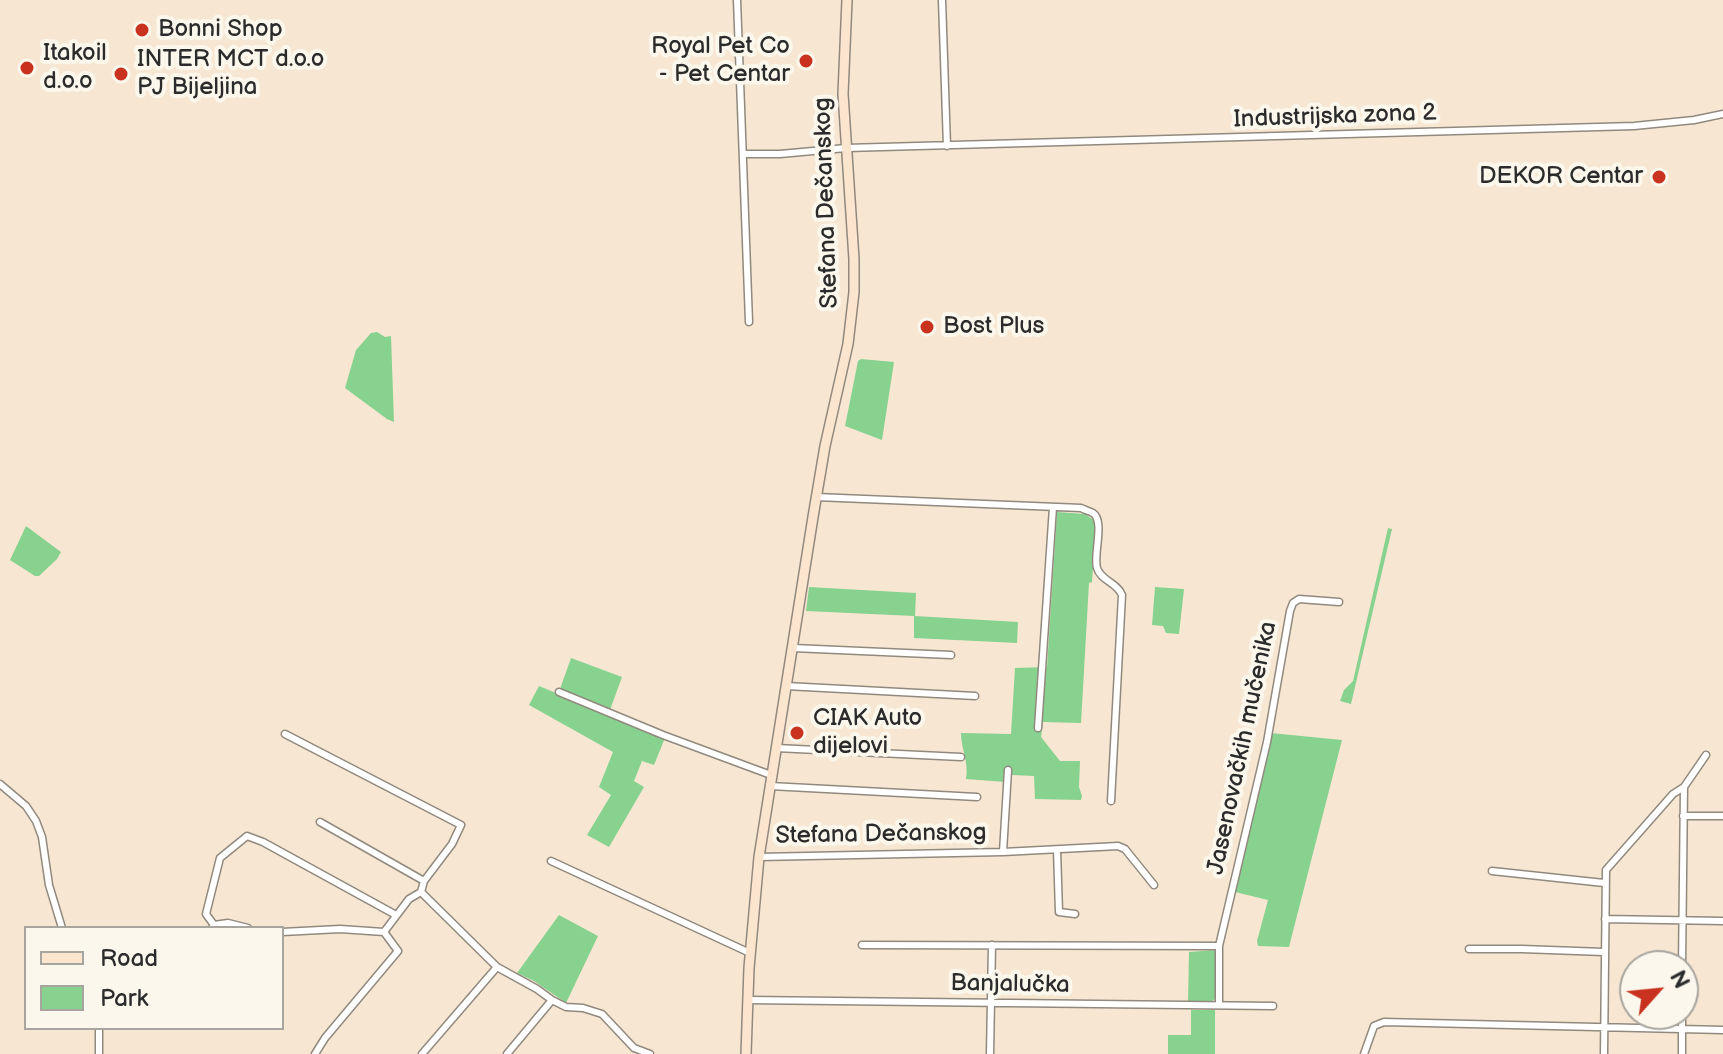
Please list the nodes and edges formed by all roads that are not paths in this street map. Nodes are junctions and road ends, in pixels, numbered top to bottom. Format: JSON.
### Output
{"nodes":[{"id":1,"x":737,"y":0,"type":"edge"},
{"id":2,"x":847,"y":0,"type":"edge"},
{"id":3,"x":942,"y":0,"type":"edge"},
{"id":4,"x":1723,"y":114,"type":"edge"},
{"id":5,"x":947,"y":146,"type":"junction"},
{"id":6,"x":846,"y":148,"type":"junction"},
{"id":7,"x":744,"y":154,"type":"junction"},
{"id":8,"x":749,"y":322,"type":"dead end"},
{"id":9,"x":816,"y":497,"type":"junction"},
{"id":10,"x":1053,"y":507,"type":"junction"},
{"id":11,"x":1339,"y":602,"type":"dead end"},
{"id":12,"x":793,"y":648,"type":"junction"},
{"id":13,"x":951,"y":655,"type":"dead end"},
{"id":14,"x":786,"y":686,"type":"junction"},
{"id":15,"x":559,"y":692,"type":"dead end"},
{"id":16,"x":975,"y":696,"type":"dead end"},
{"id":17,"x":1038,"y":728,"type":"dead end"},
{"id":18,"x":285,"y":734,"type":"dead end"},
{"id":19,"x":776,"y":748,"type":"junction"},
{"id":20,"x":1706,"y":755,"type":"dead end"},
{"id":21,"x":961,"y":757,"type":"dead end"},
{"id":22,"x":1008,"y":770,"type":"dead end"},
{"id":23,"x":770,"y":780,"type":"junction"},
{"id":24,"x":0,"y":784,"type":"edge"},
{"id":25,"x":1684,"y":787,"type":"junction"},
{"id":26,"x":977,"y":797,"type":"dead end"},
{"id":27,"x":1111,"y":801,"type":"dead end"},
{"id":28,"x":1683,"y":816,"type":"junction"},
{"id":29,"x":1723,"y":816,"type":"edge"},
{"id":30,"x":320,"y":822,"type":"dead end"},
{"id":31,"x":1057,"y":850,"type":"junction"},
{"id":32,"x":1003,"y":852,"type":"junction"},
{"id":33,"x":759,"y":857,"type":"junction"},
{"id":34,"x":551,"y":861,"type":"dead end"},
{"id":35,"x":1492,"y":871,"type":"dead end"},
{"id":36,"x":424,"y":881,"type":"junction"},
{"id":37,"x":1604,"y":883,"type":"junction"},
{"id":38,"x":1154,"y":885,"type":"dead end"},
{"id":39,"x":421,"y":892,"type":"junction"},
{"id":40,"x":1075,"y":914,"type":"dead end"},
{"id":41,"x":396,"y":915,"type":"junction"},
{"id":42,"x":1605,"y":919,"type":"junction"},
{"id":43,"x":1683,"y":921,"type":"junction"},
{"id":44,"x":1723,"y":921,"type":"edge"},
{"id":45,"x":61,"y":926,"type":"edge"},
{"id":46,"x":212,"y":926,"type":"edge"},
{"id":47,"x":217,"y":926,"type":"edge"},
{"id":48,"x":240,"y":926,"type":"edge"},
{"id":49,"x":284,"y":932,"type":"edge"},
{"id":50,"x":384,"y":932,"type":"junction"},
{"id":51,"x":862,"y":945,"type":"dead end"},
{"id":52,"x":992,"y":945,"type":"junction"},
{"id":53,"x":1219,"y":946,"type":"junction"},
{"id":54,"x":1469,"y":949,"type":"dead end"},
{"id":55,"x":1682,"y":950,"type":"edge"},
{"id":56,"x":1604,"y":952,"type":"junction"},
{"id":57,"x":750,"y":953,"type":"junction"},
{"id":58,"x":497,"y":967,"type":"junction"},
{"id":59,"x":552,"y":1000,"type":"junction"},
{"id":60,"x":747,"y":1000,"type":"junction"},
{"id":61,"x":990,"y":1003,"type":"junction"},
{"id":62,"x":1219,"y":1005,"type":"junction"},
{"id":63,"x":1273,"y":1006,"type":"dead end"},
{"id":64,"x":1604,"y":1028,"type":"junction"},
{"id":65,"x":1619,"y":1028,"type":"edge"},
{"id":66,"x":99,"y":1030,"type":"edge"},
{"id":67,"x":1682,"y":1030,"type":"edge"},
{"id":68,"x":1699,"y":1030,"type":"edge"},
{"id":69,"x":1723,"y":1030,"type":"edge"},
{"id":70,"x":99,"y":1054,"type":"edge"},
{"id":71,"x":315,"y":1054,"type":"edge"},
{"id":72,"x":422,"y":1054,"type":"edge"},
{"id":73,"x":507,"y":1054,"type":"edge"},
{"id":74,"x":650,"y":1054,"type":"edge"},
{"id":75,"x":746,"y":1054,"type":"edge"},
{"id":76,"x":990,"y":1054,"type":"edge"},
{"id":77,"x":1364,"y":1054,"type":"edge"},
{"id":78,"x":1604,"y":1054,"type":"edge"},
{"id":79,"x":1682,"y":1054,"type":"edge"}],
"edges":[{"from":1,"to":7,"type":"street"},
{"from":2,"to":6,"type":"main road","name":"Stefana Dečanskog"},
{"from":3,"to":5,"type":"street"},
{"from":4,"to":5,"type":"street","name":"Industrijska zona 2"},
{"from":5,"to":6,"type":"street","name":"Industrijska zona 2"},
{"from":6,"to":7,"type":"street","name":"Industrijska zona 2"},
{"from":6,"to":9,"type":"main road","name":"Stefana Dečanskog"},
{"from":7,"to":8,"type":"street"},
{"from":9,"to":10,"type":"street"},
{"from":9,"to":12,"type":"main road","name":"Stefana Dečanskog"},
{"from":10,"to":17,"type":"street"},
{"from":10,"to":27,"type":"street"},
{"from":11,"to":53,"type":"street","name":"Jasenovačkih mučenika"},
{"from":12,"to":13,"type":"street"},
{"from":12,"to":14,"type":"main road","name":"Stefana Dečanskog"},
{"from":14,"to":16,"type":"street"},
{"from":14,"to":19,"type":"main road","name":"Stefana Dečanskog"},
{"from":15,"to":23,"type":"street"},
{"from":18,"to":36,"type":"street"},
{"from":19,"to":21,"type":"street"},
{"from":19,"to":23,"type":"main road","name":"Stefana Dečanskog"},
{"from":20,"to":25,"type":"street"},
{"from":22,"to":32,"type":"street","name":"Stefana Dečanskog"},
{"from":23,"to":26,"type":"street"},
{"from":23,"to":33,"type":"main road","name":"Stefana Dečanskog"},
{"from":24,"to":45,"type":"street"},
{"from":25,"to":28,"type":"street"},
{"from":25,"to":37,"type":"street"},
{"from":28,"to":29,"type":"street"},
{"from":28,"to":43,"type":"street"},
{"from":30,"to":36,"type":"street"},
{"from":31,"to":32,"type":"street","name":"Stefana Dečanskog"},
{"from":31,"to":38,"type":"street","name":"Stefana Dečanskog"},
{"from":31,"to":40,"type":"street"},
{"from":32,"to":33,"type":"street","name":"Stefana Dečanskog"},
{"from":33,"to":57,"type":"main road","name":"Stefana Dečanskog"},
{"from":34,"to":57,"type":"street"},
{"from":35,"to":37,"type":"street"},
{"from":36,"to":39,"type":"street"},
{"from":37,"to":42,"type":"street"},
{"from":39,"to":41,"type":"street"},
{"from":39,"to":58,"type":"street"},
{"from":41,"to":46,"type":"street"},
{"from":41,"to":50,"type":"street"},
{"from":42,"to":43,"type":"street"},
{"from":42,"to":56,"type":"street"},
{"from":43,"to":44,"type":"street"},
{"from":43,"to":55,"type":"street"},
{"from":47,"to":48,"type":"street"},
{"from":49,"to":50,"type":"street"},
{"from":50,"to":71,"type":"street"},
{"from":51,"to":52,"type":"street"},
{"from":52,"to":53,"type":"street"},
{"from":52,"to":61,"type":"street"},
{"from":53,"to":62,"type":"street","name":"Jasenovačkih mučenika"},
{"from":54,"to":56,"type":"street"},
{"from":56,"to":64,"type":"street"},
{"from":57,"to":60,"type":"main road","name":"Stefana Dečanskog"},
{"from":58,"to":59,"type":"street"},
{"from":58,"to":72,"type":"street"},
{"from":59,"to":73,"type":"street"},
{"from":59,"to":74,"type":"street"},
{"from":60,"to":61,"type":"street","name":"Banjalučka"},
{"from":60,"to":75,"type":"main road","name":"Stefana Dečanskog"},
{"from":61,"to":62,"type":"street","name":"Banjalučka"},
{"from":61,"to":76,"type":"street"},
{"from":62,"to":63,"type":"street","name":"Banjalučka"},
{"from":64,"to":65,"type":"street"},
{"from":64,"to":77,"type":"street"},
{"from":64,"to":78,"type":"street"},
{"from":66,"to":70,"type":"street"},
{"from":67,"to":79,"type":"street"},
{"from":68,"to":69,"type":"street"}]}
